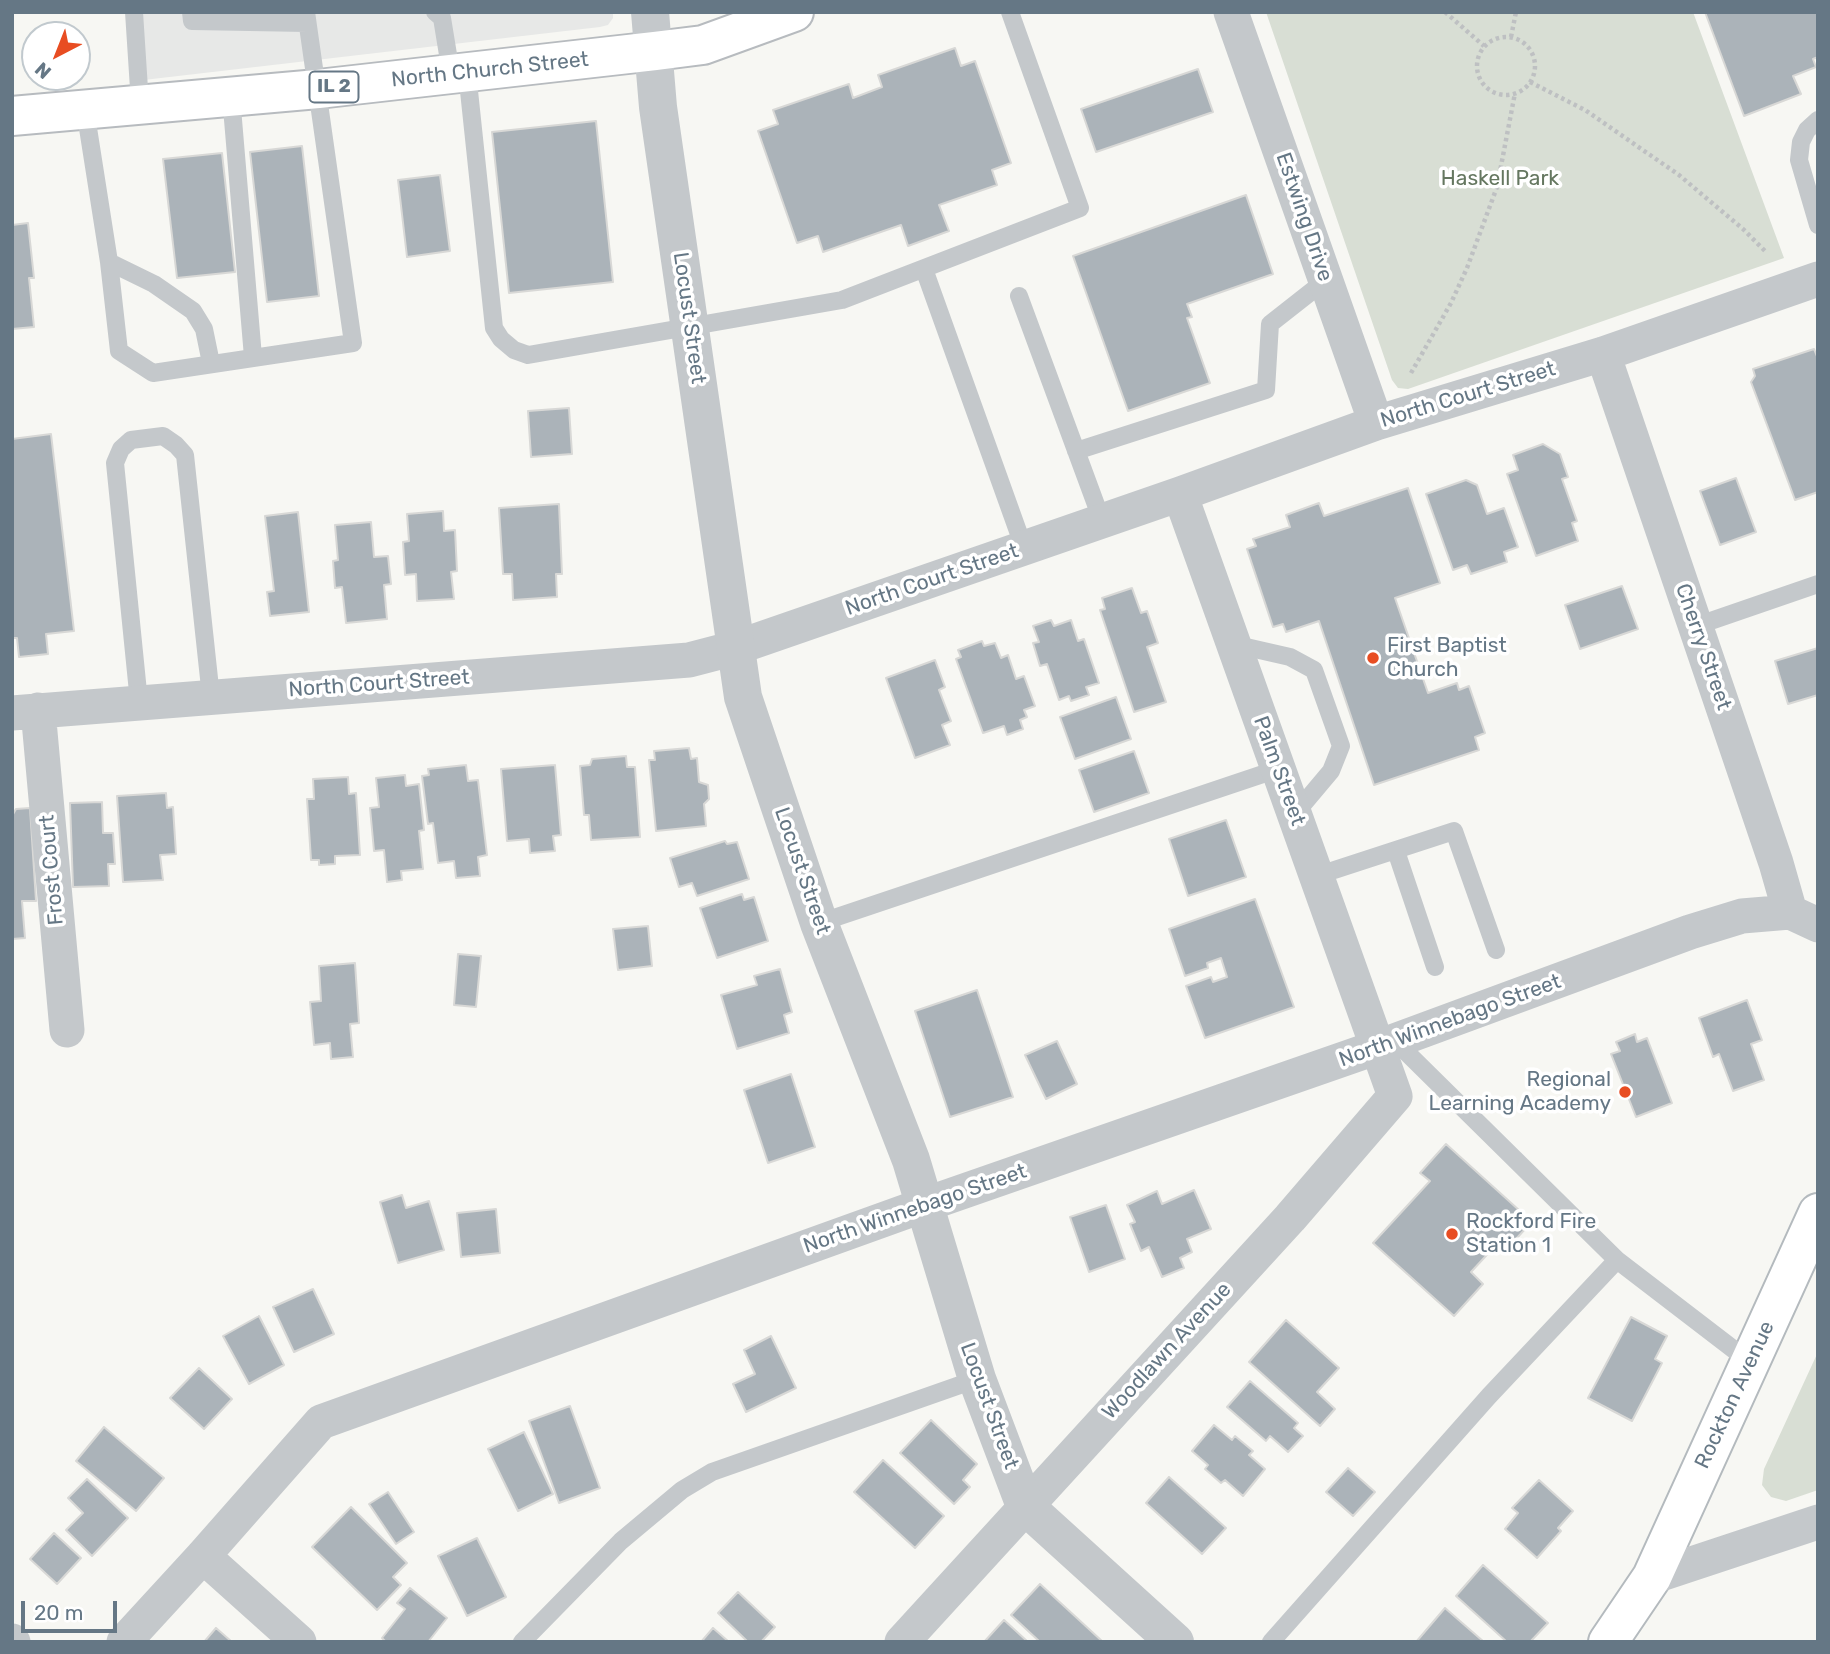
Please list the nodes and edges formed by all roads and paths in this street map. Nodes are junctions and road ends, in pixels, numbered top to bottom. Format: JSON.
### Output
{"nodes":[{"id":1,"x":134,"y":12,"type":"edge"},
{"id":2,"x":191,"y":12,"type":"edge"},
{"id":3,"x":650,"y":12,"type":"edge"},
{"id":4,"x":794,"y":12,"type":"edge"},
{"id":5,"x":1010,"y":12,"type":"edge"},
{"id":6,"x":1231,"y":12,"type":"edge"},
{"id":7,"x":1445,"y":12,"type":"edge"},
{"id":8,"x":1516,"y":12,"type":"edge"},
{"id":9,"x":441,"y":14,"type":"edge"},
{"id":10,"x":307,"y":18,"type":"edge"},
{"id":11,"x":1511,"y":37,"type":"junction"},
{"id":12,"x":1484,"y":46,"type":"junction"},
{"id":13,"x":655,"y":51,"type":"junction"},
{"id":14,"x":459,"y":73,"type":"junction"},
{"id":15,"x":1530,"y":82,"type":"junction"},
{"id":16,"x":318,"y":89,"type":"junction"},
{"id":17,"x":1515,"y":93,"type":"junction"},
{"id":18,"x":231,"y":96,"type":"junction"},
{"id":19,"x":139,"y":104,"type":"junction"},
{"id":20,"x":85,"y":109,"type":"junction"},
{"id":21,"x":12,"y":116,"type":"edge"},
{"id":22,"x":1818,"y":120,"type":"edge"},
{"id":23,"x":1818,"y":225,"type":"edge"},
{"id":24,"x":1765,"y":251,"type":"dead end"},
{"id":25,"x":109,"y":262,"type":"junction"},
{"id":26,"x":924,"y":268,"type":"junction"},
{"id":27,"x":1818,"y":279,"type":"edge"},
{"id":28,"x":1326,"y":281,"type":"junction"},
{"id":29,"x":1019,"y":296,"type":"dead end"},
{"id":30,"x":690,"y":328,"type":"junction"},
{"id":31,"x":1603,"y":354,"type":"junction"},
{"id":32,"x":253,"y":357,"type":"junction"},
{"id":33,"x":211,"y":363,"type":"junction"},
{"id":34,"x":1411,"y":373,"type":"dead end"},
{"id":35,"x":1376,"y":423,"type":"junction"},
{"id":36,"x":1076,"y":452,"type":"junction"},
{"id":37,"x":1180,"y":494,"type":"junction"},
{"id":38,"x":1102,"y":521,"type":"junction"},
{"id":39,"x":1024,"y":548,"type":"junction"},
{"id":40,"x":1818,"y":584,"type":"edge"},
{"id":41,"x":1696,"y":626,"type":"junction"},
{"id":42,"x":1233,"y":644,"type":"junction"},
{"id":43,"x":735,"y":648,"type":"junction"},
{"id":44,"x":211,"y":697,"type":"junction"},
{"id":45,"x":139,"y":702,"type":"junction"},
{"id":46,"x":25,"y":712,"type":"edge"},
{"id":47,"x":1278,"y":769,"type":"junction"},
{"id":48,"x":1294,"y":815,"type":"junction"},
{"id":49,"x":1396,"y":850,"type":"junction"},
{"id":50,"x":1316,"y":876,"type":"junction"},
{"id":51,"x":1809,"y":913,"type":"edge"},
{"id":52,"x":818,"y":923,"type":"junction"},
{"id":53,"x":1496,"y":950,"type":"dead end"},
{"id":54,"x":1435,"y":967,"type":"dead end"},
{"id":55,"x":67,"y":1030,"type":"dead end"},
{"id":56,"x":1387,"y":1044,"type":"junction"},
{"id":57,"x":924,"y":1205,"type":"junction"},
{"id":58,"x":1818,"y":1213,"type":"edge"},
{"id":59,"x":1617,"y":1261,"type":"junction"},
{"id":60,"x":1750,"y":1362,"type":"junction"},
{"id":61,"x":977,"y":1379,"type":"junction"},
{"id":62,"x":1026,"y":1506,"type":"junction"},
{"id":63,"x":1818,"y":1522,"type":"edge"},
{"id":64,"x":203,"y":1556,"type":"junction"},
{"id":65,"x":1652,"y":1577,"type":"junction"},
{"id":66,"x":124,"y":1642,"type":"edge"},
{"id":67,"x":299,"y":1642,"type":"edge"},
{"id":68,"x":522,"y":1642,"type":"edge"},
{"id":69,"x":902,"y":1642,"type":"edge"},
{"id":70,"x":1175,"y":1642,"type":"edge"},
{"id":71,"x":1271,"y":1642,"type":"edge"},
{"id":72,"x":1608,"y":1642,"type":"edge"}],
"edges":[{"from":1,"to":19,"type":"lane"},
{"from":2,"to":10,"type":"lane"},
{"from":3,"to":13,"type":"street","name":"Locust Street"},
{"from":4,"to":13,"type":"main road","name":"North Church Street","number":"IL 2"},
{"from":5,"to":26,"type":"lane"},
{"from":6,"to":28,"type":"street","name":"Estwing Drive"},
{"from":7,"to":12,"type":"path"},
{"from":8,"to":11,"type":"path"},
{"from":9,"to":14,"type":"lane"},
{"from":10,"to":16,"type":"lane"},
{"from":11,"to":12,"type":"path"},
{"from":11,"to":15,"type":"path"},
{"from":12,"to":17,"type":"path"},
{"from":13,"to":14,"type":"main road","name":"North Church Street","number":"IL 2"},
{"from":13,"to":30,"type":"street","name":"Locust Street"},
{"from":14,"to":16,"type":"main road","name":"North Church Street","number":"IL 2"},
{"from":14,"to":30,"type":"lane"},
{"from":15,"to":17,"type":"path"},
{"from":15,"to":24,"type":"path"},
{"from":16,"to":18,"type":"main road","name":"North Church Street","number":"IL 2"},
{"from":16,"to":32,"type":"lane"},
{"from":17,"to":34,"type":"path"},
{"from":18,"to":19,"type":"main road","name":"North Church Street","number":"IL 2"},
{"from":18,"to":32,"type":"lane"},
{"from":19,"to":20,"type":"main road","name":"North Church Street","number":"IL 2"},
{"from":20,"to":21,"type":"main road","name":"North Church Street","number":"IL 2"},
{"from":20,"to":25,"type":"lane"},
{"from":22,"to":23,"type":"lane"},
{"from":25,"to":33,"type":"lane"},
{"from":25,"to":33,"type":"lane"},
{"from":26,"to":30,"type":"lane"},
{"from":26,"to":39,"type":"lane"},
{"from":27,"to":31,"type":"street","name":"North Court Street"},
{"from":28,"to":35,"type":"street","name":"Estwing Drive"},
{"from":28,"to":36,"type":"lane"},
{"from":29,"to":36,"type":"lane"},
{"from":30,"to":43,"type":"street","name":"Locust Street"},
{"from":31,"to":35,"type":"street","name":"North Court Street"},
{"from":31,"to":41,"type":"street","name":"Cherry Street"},
{"from":32,"to":33,"type":"lane"},
{"from":35,"to":37,"type":"street","name":"North Court Street"},
{"from":36,"to":38,"type":"lane"},
{"from":37,"to":38,"type":"street","name":"North Court Street"},
{"from":37,"to":42,"type":"street","name":"Palm Street"},
{"from":38,"to":39,"type":"street","name":"North Court Street"},
{"from":39,"to":43,"type":"street","name":"North Court Street"},
{"from":40,"to":41,"type":"lane"},
{"from":41,"to":51,"type":"street","name":"Cherry Street"},
{"from":42,"to":47,"type":"street","name":"Palm Street"},
{"from":42,"to":48,"type":"lane"},
{"from":43,"to":44,"type":"street","name":"North Court Street"},
{"from":43,"to":52,"type":"street","name":"Locust Street"},
{"from":44,"to":45,"type":"street","name":"North Court Street"},
{"from":44,"to":45,"type":"lane"},
{"from":45,"to":46,"type":"street","name":"North Court Street"},
{"from":46,"to":55,"type":"street","name":"Frost Court"},
{"from":47,"to":48,"type":"street","name":"Palm Street"},
{"from":47,"to":52,"type":"lane"},
{"from":48,"to":50,"type":"street","name":"Palm Street"},
{"from":49,"to":50,"type":"lane"},
{"from":49,"to":53,"type":"lane"},
{"from":49,"to":54,"type":"lane"},
{"from":50,"to":56,"type":"street","name":"Palm Street"},
{"from":51,"to":56,"type":"street","name":"North Winnebago Street"},
{"from":52,"to":57,"type":"street","name":"Locust Street"},
{"from":56,"to":57,"type":"street","name":"North Winnebago Street"},
{"from":56,"to":59,"type":"lane"},
{"from":56,"to":62,"type":"street","name":"Woodlawn Avenue"},
{"from":57,"to":61,"type":"street","name":"Locust Street"},
{"from":57,"to":64,"type":"street","name":"North Winnebago Street"},
{"from":58,"to":60,"type":"main road","name":"Rockton Avenue"},
{"from":59,"to":60,"type":"lane"},
{"from":59,"to":71,"type":"lane"},
{"from":60,"to":65,"type":"main road","name":"Rockton Avenue"},
{"from":61,"to":62,"type":"street","name":"Locust Street"},
{"from":61,"to":68,"type":"lane"},
{"from":62,"to":69,"type":"street","name":"Woodlawn Avenue"},
{"from":62,"to":70,"type":"street","name":"Locust Street"},
{"from":63,"to":65,"type":"street"},
{"from":64,"to":66,"type":"street","name":"North Winnebago Street"},
{"from":64,"to":67,"type":"street"},
{"from":65,"to":72,"type":"main road","name":"Rockton Avenue"}]}
